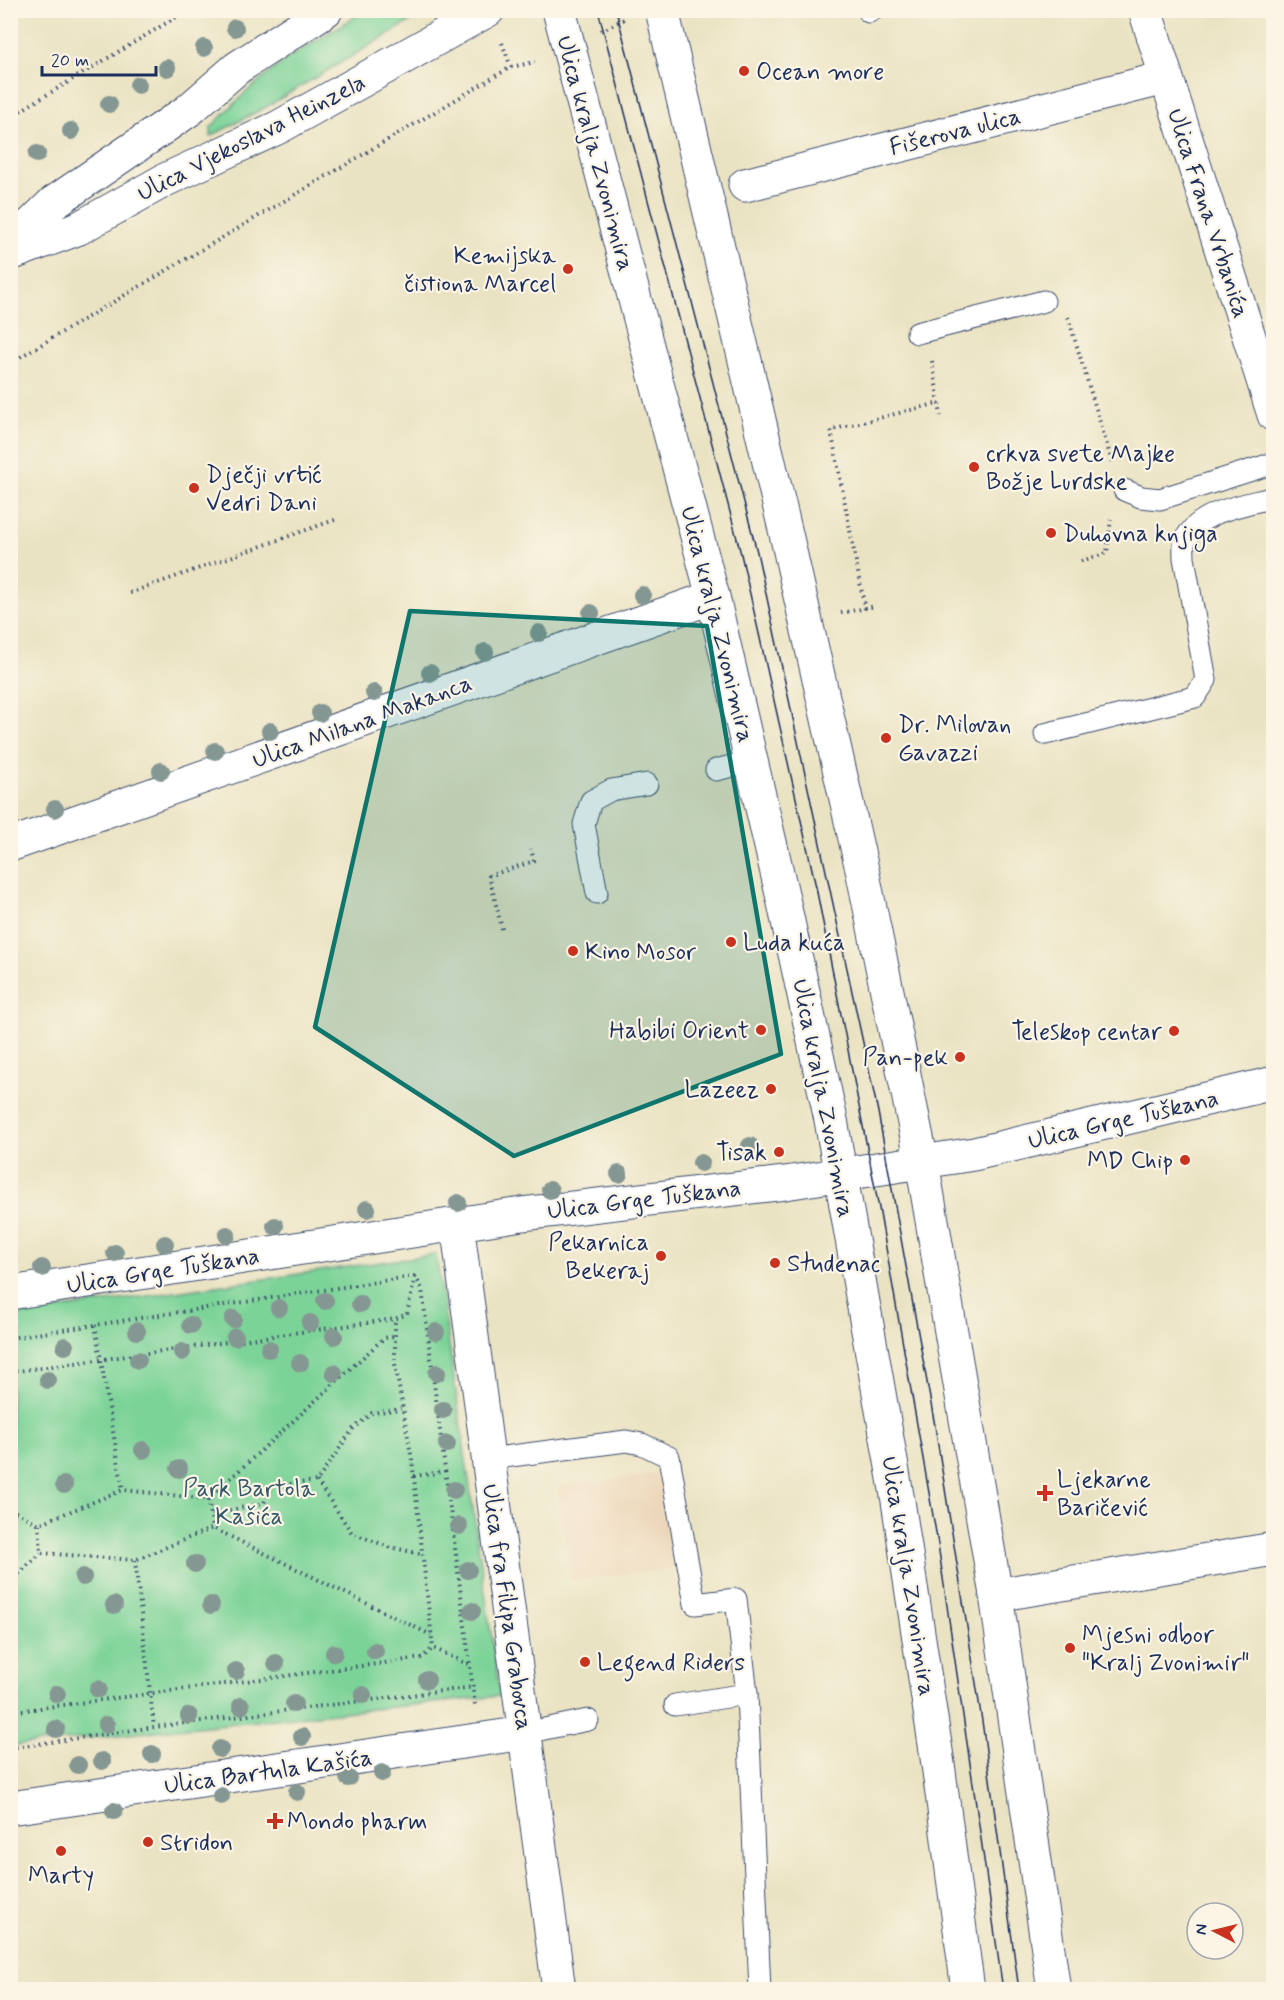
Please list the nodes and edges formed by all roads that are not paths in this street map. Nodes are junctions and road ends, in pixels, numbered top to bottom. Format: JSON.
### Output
{"nodes":[{"id":1,"x":326,"y":10,"type":"edge"},
{"id":2,"x":559,"y":10,"type":"edge"},
{"id":3,"x":662,"y":10,"type":"edge"},
{"id":4,"x":1145,"y":10,"type":"edge"},
{"id":5,"x":494,"y":24,"type":"edge"},
{"id":6,"x":1166,"y":78,"type":"junction"},
{"id":7,"x":745,"y":185,"type":"dead end"},
{"id":8,"x":10,"y":245,"type":"edge"},
{"id":9,"x":10,"y":254,"type":"edge"},
{"id":10,"x":1044,"y":301,"type":"road end"},
{"id":11,"x":922,"y":332,"type":"road end"},
{"id":12,"x":1274,"y":415,"type":"edge"},
{"id":13,"x":1274,"y":463,"type":"edge"},
{"id":14,"x":1124,"y":490,"type":"road end"},
{"id":15,"x":1274,"y":497,"type":"edge"},
{"id":16,"x":713,"y":597,"type":"junction"},
{"id":17,"x":1045,"y":734,"type":"dead end"},
{"id":18,"x":752,"y":761,"type":"junction"},
{"id":19,"x":716,"y":770,"type":"dead end"},
{"id":20,"x":647,"y":783,"type":"dead end"},
{"id":21,"x":10,"y":845,"type":"edge"},
{"id":22,"x":597,"y":894,"type":"dead end"},
{"id":23,"x":1274,"y":1083,"type":"edge"},
{"id":24,"x":922,"y":1162,"type":"junction"},
{"id":25,"x":841,"y":1175,"type":"junction"},
{"id":26,"x":457,"y":1224,"type":"junction"},
{"id":27,"x":10,"y":1293,"type":"edge"},
{"id":28,"x":488,"y":1459,"type":"junction"},
{"id":29,"x":1274,"y":1549,"type":"edge"},
{"id":30,"x":996,"y":1595,"type":"junction"},
{"id":31,"x":747,"y":1694,"type":"junction"},
{"id":32,"x":675,"y":1705,"type":"dead end"},
{"id":33,"x":588,"y":1720,"type":"dead end"},
{"id":34,"x":525,"y":1733,"type":"junction"},
{"id":35,"x":10,"y":1808,"type":"edge"},
{"id":36,"x":559,"y":1989,"type":"edge"},
{"id":37,"x":760,"y":1989,"type":"edge"},
{"id":38,"x":968,"y":1989,"type":"edge"},
{"id":39,"x":1054,"y":1989,"type":"edge"}],
"edges":[{"from":1,"to":8,"type":"main road","name":"Ulica Vjekoslava Heinzela"},
{"from":2,"to":16,"type":"main road","name":"Ulica kralja Zvonimira"},
{"from":3,"to":24,"type":"main road"},
{"from":4,"to":6,"type":"main road","name":"Ulica Frana Vrbanića"},
{"from":5,"to":9,"type":"main road","name":"Ulica Vjekoslava Heinzela"},
{"from":6,"to":7,"type":"main road","name":"Fišerova ulica"},
{"from":6,"to":12,"type":"main road","name":"Ulica Frana Vrbanića"},
{"from":10,"to":11,"type":"lane"},
{"from":13,"to":14,"type":"lane"},
{"from":15,"to":17,"type":"lane"},
{"from":16,"to":18,"type":"main road","name":"Ulica kralja Zvonimira"},
{"from":16,"to":21,"type":"main road","name":"Ulica Milana Makanca"},
{"from":18,"to":19,"type":"lane"},
{"from":18,"to":25,"type":"main road","name":"Ulica kralja Zvonimira"},
{"from":20,"to":22,"type":"lane"},
{"from":23,"to":24,"type":"main road","name":"Ulica Grge Tuškana"},
{"from":24,"to":25,"type":"main road","name":"Ulica Grge Tuškana"},
{"from":24,"to":30,"type":"main road"},
{"from":25,"to":26,"type":"main road","name":"Ulica Grge Tuškana"},
{"from":25,"to":38,"type":"main road","name":"Ulica kralja Zvonimira"},
{"from":26,"to":27,"type":"main road","name":"Ulica Grge Tuškana"},
{"from":26,"to":28,"type":"main road","name":"Ulica fra Filipa Grabovca"},
{"from":28,"to":31,"type":"lane"},
{"from":28,"to":34,"type":"main road","name":"Ulica fra Filipa Grabovca"},
{"from":29,"to":30,"type":"main road"},
{"from":30,"to":39,"type":"main road"},
{"from":31,"to":32,"type":"lane"},
{"from":31,"to":37,"type":"lane"},
{"from":33,"to":34,"type":"lane"},
{"from":34,"to":35,"type":"main road","name":"Ulica Bartula Kašića"},
{"from":34,"to":36,"type":"main road","name":"Ulica fra Filipa Grabovca"}]}
